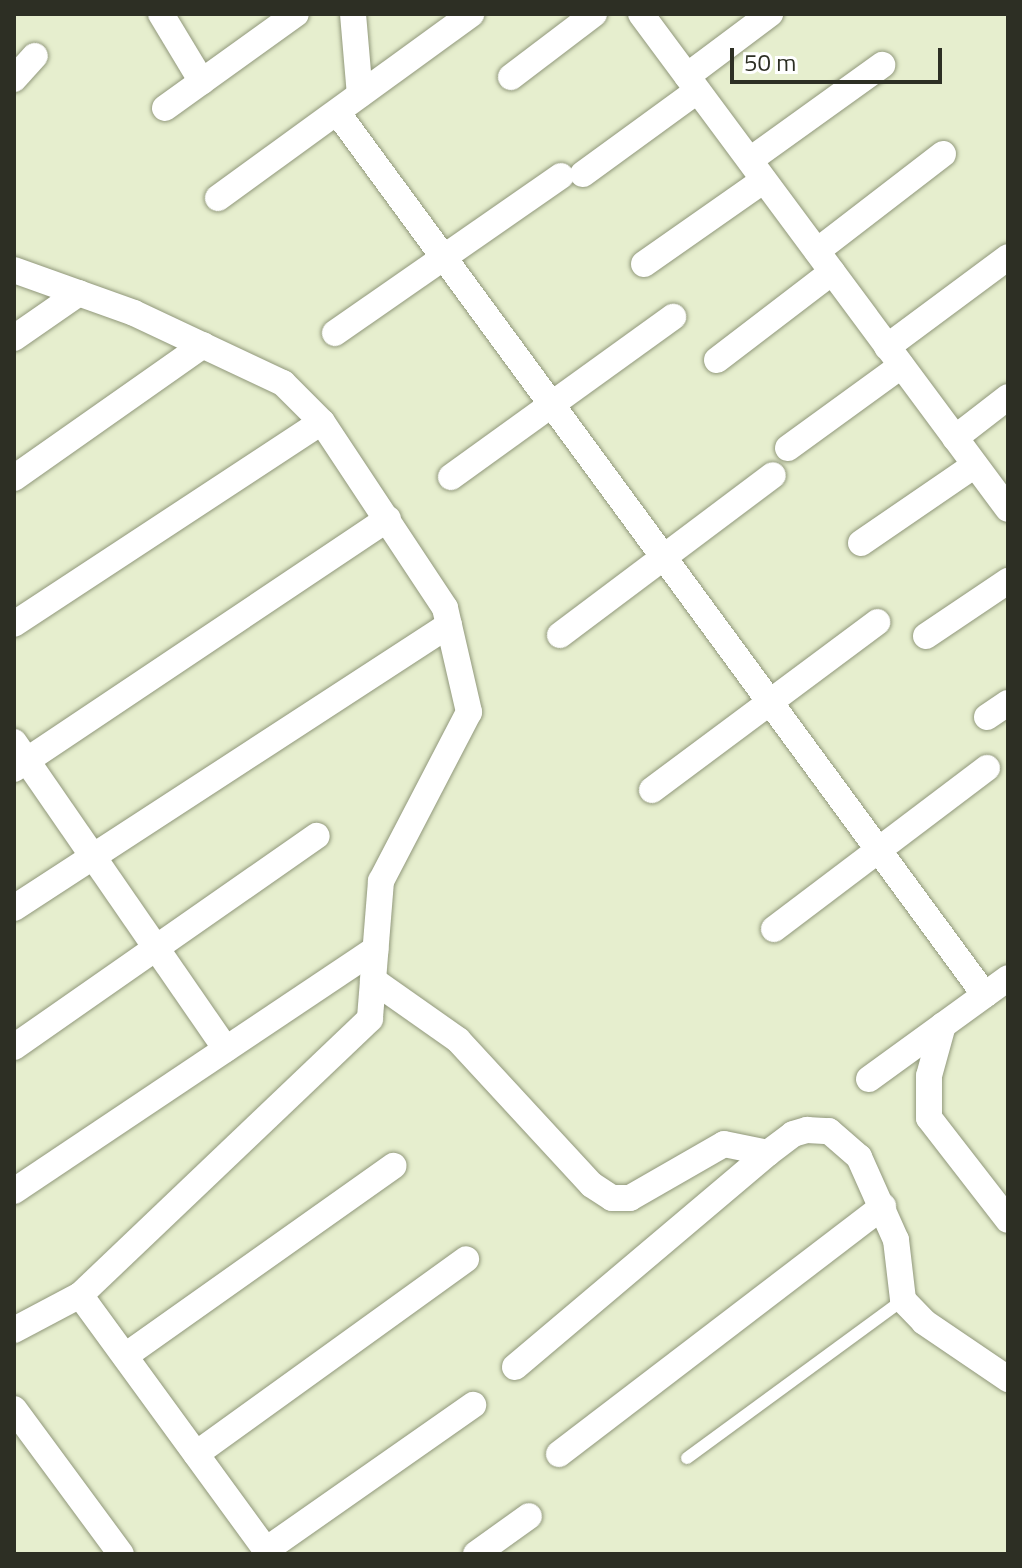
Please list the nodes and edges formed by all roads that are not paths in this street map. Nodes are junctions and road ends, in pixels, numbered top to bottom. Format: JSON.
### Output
{"nodes":[{"id":1,"x":161,"y":14,"type":"edge"},
{"id":2,"x":296,"y":14,"type":"edge"},
{"id":3,"x":353,"y":14,"type":"edge"},
{"id":4,"x":471,"y":14,"type":"edge"},
{"id":5,"x":594,"y":14,"type":"edge"},
{"id":6,"x":641,"y":14,"type":"edge"},
{"id":7,"x":770,"y":14,"type":"edge"},
{"id":8,"x":35,"y":56,"type":"dead end"},
{"id":9,"x":882,"y":65,"type":"dead end"},
{"id":10,"x":511,"y":77,"type":"dead end"},
{"id":11,"x":14,"y":79,"type":"edge"},
{"id":12,"x":202,"y":82,"type":"junction"},
{"id":13,"x":692,"y":84,"type":"junction"},
{"id":14,"x":360,"y":95,"type":"junction"},
{"id":15,"x":165,"y":108,"type":"dead end"},
{"id":16,"x":337,"y":112,"type":"junction"},
{"id":17,"x":943,"y":154,"type":"dead end"},
{"id":18,"x":757,"y":170,"type":"junction"},
{"id":19,"x":218,"y":198,"type":"dead end"},
{"id":20,"x":443,"y":257,"type":"junction"},
{"id":21,"x":1008,"y":257,"type":"edge"},
{"id":22,"x":824,"y":262,"type":"junction"},
{"id":23,"x":644,"y":264,"type":"dead end"},
{"id":24,"x":14,"y":270,"type":"edge"},
{"id":25,"x":79,"y":293,"type":"junction"},
{"id":26,"x":673,"y":317,"type":"dead end"},
{"id":27,"x":335,"y":333,"type":"dead end"},
{"id":28,"x":14,"y":338,"type":"edge"},
{"id":29,"x":203,"y":345,"type":"junction"},
{"id":30,"x":894,"y":357,"type":"junction"},
{"id":31,"x":717,"y":360,"type":"dead end"},
{"id":32,"x":1008,"y":397,"type":"edge"},
{"id":33,"x":551,"y":405,"type":"junction"},
{"id":34,"x":322,"y":422,"type":"junction"},
{"id":35,"x":955,"y":438,"type":"junction"},
{"id":36,"x":788,"y":448,"type":"dead end"},
{"id":37,"x":975,"y":465,"type":"junction"},
{"id":38,"x":773,"y":475,"type":"dead end"},
{"id":39,"x":451,"y":477,"type":"dead end"},
{"id":40,"x":14,"y":478,"type":"edge"},
{"id":41,"x":1008,"y":509,"type":"edge"},
{"id":42,"x":388,"y":519,"type":"junction"},
{"id":43,"x":861,"y":543,"type":"dead end"},
{"id":44,"x":664,"y":557,"type":"junction"},
{"id":45,"x":1008,"y":581,"type":"edge"},
{"id":46,"x":877,"y":622,"type":"dead end"},
{"id":47,"x":14,"y":624,"type":"edge"},
{"id":48,"x":449,"y":625,"type":"junction"},
{"id":49,"x":560,"y":635,"type":"dead end"},
{"id":50,"x":926,"y":636,"type":"dead end"},
{"id":51,"x":770,"y":702,"type":"junction"},
{"id":52,"x":18,"y":757,"type":"edge"},
{"id":53,"x":987,"y":768,"type":"dead end"},
{"id":54,"x":652,"y":790,"type":"dead end"},
{"id":55,"x":317,"y":836,"type":"dead end"},
{"id":56,"x":879,"y":850,"type":"junction"},
{"id":57,"x":92,"y":855,"type":"junction"},
{"id":58,"x":14,"y":908,"type":"edge"},
{"id":59,"x":774,"y":929,"type":"dead end"},
{"id":60,"x":155,"y":946,"type":"junction"},
{"id":61,"x":376,"y":949,"type":"junction"},
{"id":62,"x":1008,"y":978,"type":"edge"},
{"id":63,"x":373,"y":980,"type":"junction"},
{"id":64,"x":985,"y":995,"type":"junction"},
{"id":65,"x":943,"y":1025,"type":"junction"},
{"id":66,"x":14,"y":1047,"type":"edge"},
{"id":67,"x":226,"y":1049,"type":"junction"},
{"id":68,"x":869,"y":1079,"type":"dead end"},
{"id":69,"x":768,"y":1153,"type":"junction"},
{"id":70,"x":393,"y":1166,"type":"dead end"},
{"id":71,"x":14,"y":1191,"type":"edge"},
{"id":72,"x":883,"y":1206,"type":"junction"},
{"id":73,"x":1008,"y":1220,"type":"edge"},
{"id":74,"x":466,"y":1259,"type":"dead end"},
{"id":75,"x":80,"y":1295,"type":"junction"},
{"id":76,"x":903,"y":1300,"type":"junction"},
{"id":77,"x":14,"y":1330,"type":"edge"},
{"id":78,"x":125,"y":1356,"type":"junction"},
{"id":79,"x":515,"y":1367,"type":"dead end"},
{"id":80,"x":1008,"y":1379,"type":"edge"},
{"id":81,"x":473,"y":1405,"type":"dead end"},
{"id":82,"x":14,"y":1409,"type":"edge"},
{"id":83,"x":196,"y":1454,"type":"junction"},
{"id":84,"x":559,"y":1454,"type":"dead end"},
{"id":85,"x":687,"y":1458,"type":"dead end"},
{"id":86,"x":529,"y":1516,"type":"dead end"},
{"id":87,"x":267,"y":1552,"type":"edge"},
{"id":88,"x":121,"y":1554,"type":"edge"},
{"id":89,"x":476,"y":1554,"type":"edge"}],
"edges":[{"from":1,"to":12,"type":"street"},
{"from":2,"to":12,"type":"street"},
{"from":3,"to":14,"type":"street"},
{"from":4,"to":14,"type":"street"},
{"from":5,"to":10,"type":"street"},
{"from":6,"to":13,"type":"street"},
{"from":7,"to":13,"type":"street"},
{"from":8,"to":11,"type":"street"},
{"from":9,"to":18,"type":"street"},
{"from":12,"to":15,"type":"street"},
{"from":13,"to":18,"type":"street"},
{"from":13,"to":20,"type":"street"},
{"from":14,"to":16,"type":"street"},
{"from":16,"to":19,"type":"street"},
{"from":16,"to":20,"type":"street"},
{"from":17,"to":22,"type":"street"},
{"from":18,"to":22,"type":"street"},
{"from":18,"to":23,"type":"street"},
{"from":20,"to":27,"type":"street"},
{"from":20,"to":33,"type":"street"},
{"from":21,"to":30,"type":"street"},
{"from":22,"to":30,"type":"street"},
{"from":22,"to":31,"type":"street"},
{"from":24,"to":25,"type":"street"},
{"from":25,"to":28,"type":"street"},
{"from":25,"to":29,"type":"street"},
{"from":26,"to":33,"type":"street"},
{"from":29,"to":34,"type":"street"},
{"from":29,"to":40,"type":"street"},
{"from":30,"to":35,"type":"street"},
{"from":30,"to":36,"type":"street"},
{"from":32,"to":35,"type":"street"},
{"from":33,"to":39,"type":"street"},
{"from":33,"to":44,"type":"street"},
{"from":34,"to":42,"type":"street"},
{"from":34,"to":47,"type":"street"},
{"from":35,"to":37,"type":"street"},
{"from":37,"to":41,"type":"street"},
{"from":37,"to":43,"type":"street"},
{"from":38,"to":44,"type":"street"},
{"from":42,"to":48,"type":"street"},
{"from":42,"to":52,"type":"street"},
{"from":44,"to":49,"type":"street"},
{"from":44,"to":51,"type":"street"},
{"from":45,"to":50,"type":"street"},
{"from":46,"to":51,"type":"street"},
{"from":48,"to":57,"type":"street"},
{"from":48,"to":61,"type":"street"},
{"from":51,"to":54,"type":"street"},
{"from":51,"to":56,"type":"street"},
{"from":52,"to":57,"type":"street"},
{"from":53,"to":56,"type":"street"},
{"from":55,"to":60,"type":"street"},
{"from":56,"to":59,"type":"street"},
{"from":56,"to":64,"type":"street"},
{"from":57,"to":58,"type":"street"},
{"from":57,"to":60,"type":"street"},
{"from":60,"to":66,"type":"street"},
{"from":60,"to":67,"type":"street"},
{"from":61,"to":63,"type":"street"},
{"from":61,"to":67,"type":"street"},
{"from":62,"to":64,"type":"street"},
{"from":63,"to":69,"type":"street"},
{"from":63,"to":75,"type":"street"},
{"from":64,"to":65,"type":"street"},
{"from":65,"to":68,"type":"street"},
{"from":65,"to":73,"type":"street"},
{"from":67,"to":71,"type":"street"},
{"from":69,"to":72,"type":"street"},
{"from":69,"to":79,"type":"street"},
{"from":70,"to":78,"type":"street"},
{"from":72,"to":76,"type":"street"},
{"from":72,"to":84,"type":"street"},
{"from":74,"to":83,"type":"street"},
{"from":75,"to":77,"type":"street"},
{"from":75,"to":78,"type":"street"},
{"from":76,"to":80,"type":"street"},
{"from":76,"to":85,"type":"lane"},
{"from":78,"to":83,"type":"street"},
{"from":81,"to":87,"type":"street"},
{"from":82,"to":88,"type":"street"},
{"from":83,"to":87,"type":"street"},
{"from":86,"to":89,"type":"street"}]}
